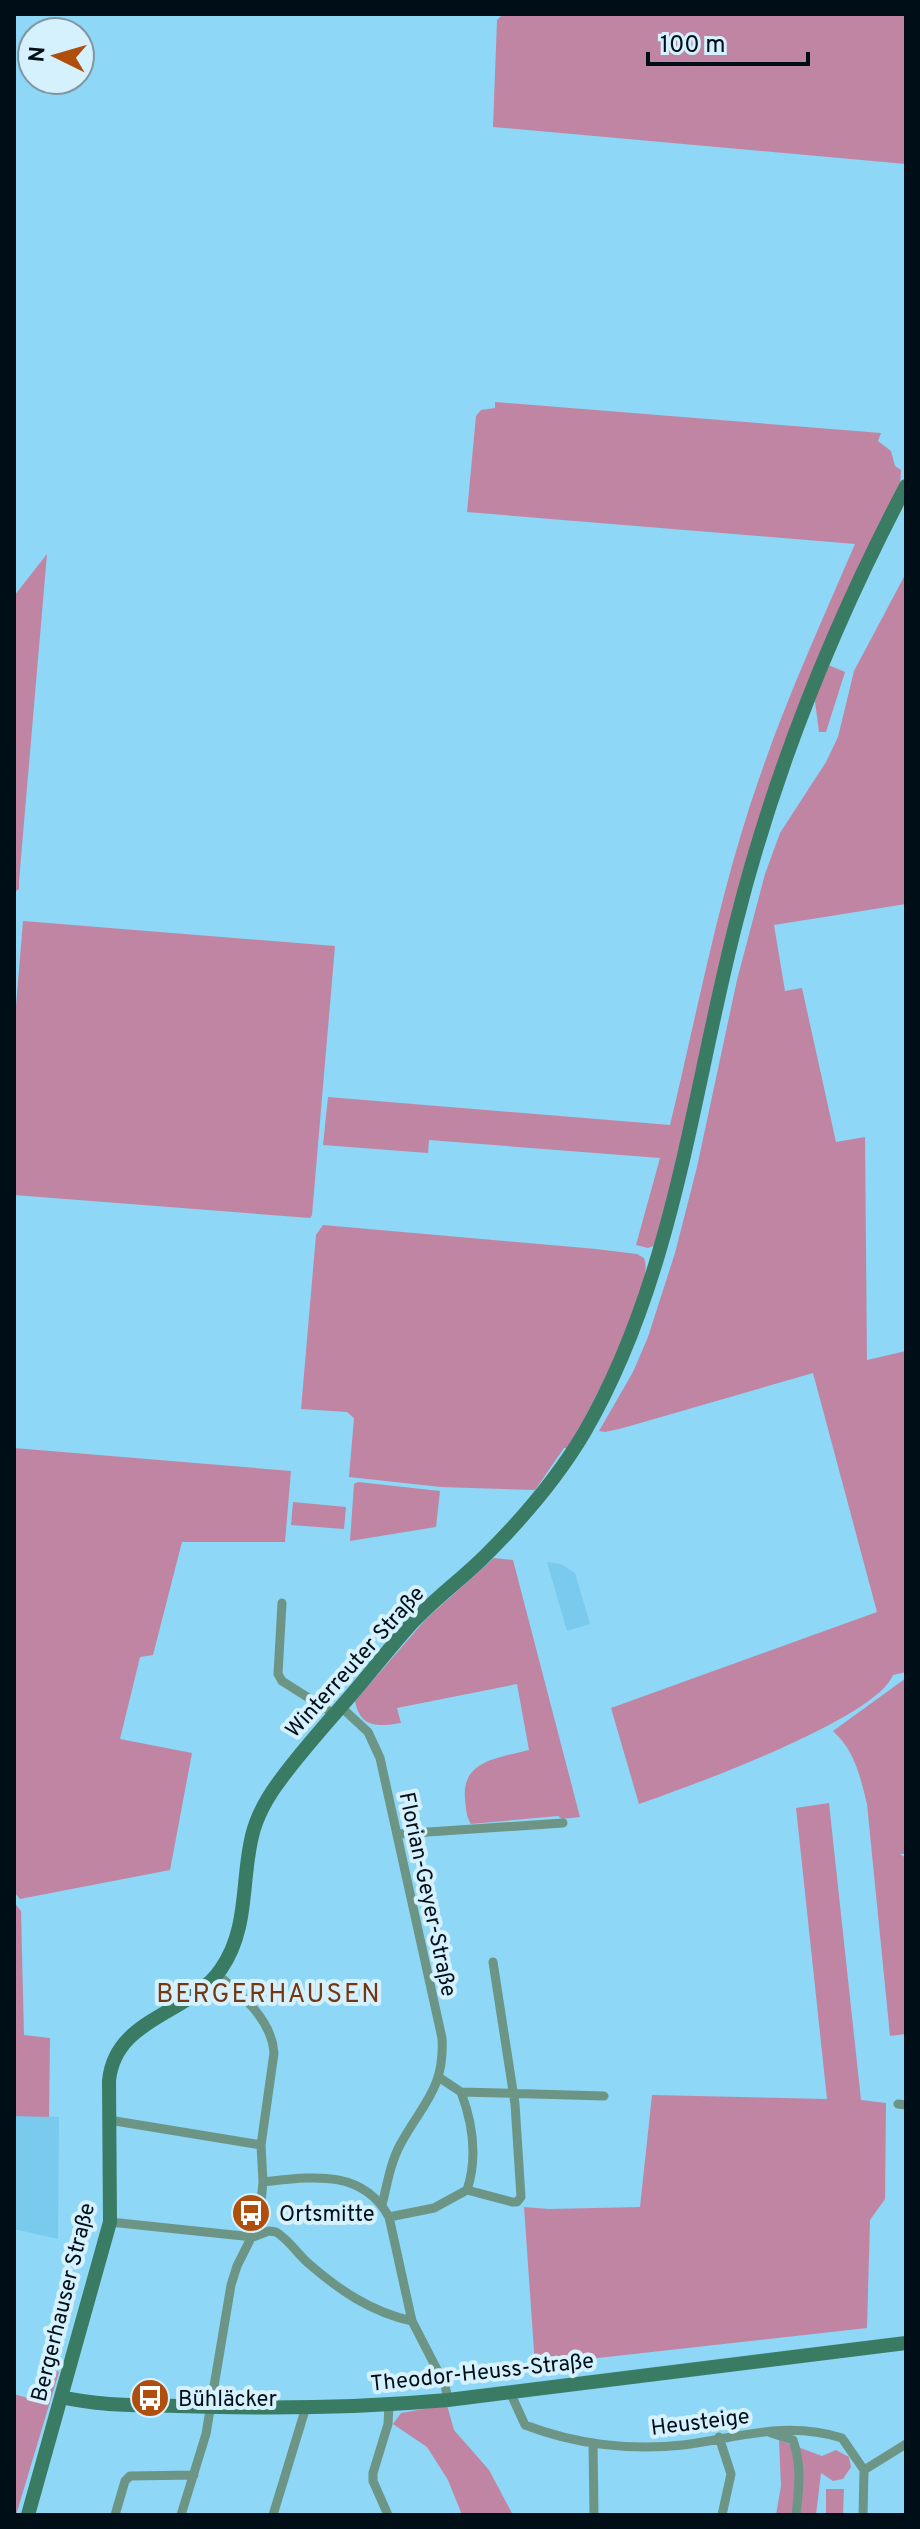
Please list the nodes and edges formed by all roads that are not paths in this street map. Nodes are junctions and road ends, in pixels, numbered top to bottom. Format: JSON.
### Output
{"nodes":[{"id":1,"x":906,"y":486,"type":"edge"},
{"id":2,"x":282,"y":1603,"type":"dead end"},
{"id":3,"x":337,"y":1711,"type":"junction"},
{"id":4,"x":563,"y":1823,"type":"dead end"},
{"id":5,"x":398,"y":1834,"type":"junction"},
{"id":6,"x":493,"y":1962,"type":"dead end"},
{"id":7,"x":218,"y":1975,"type":"junction"},
{"id":8,"x":117,"y":2049,"type":"joint"},
{"id":9,"x":440,"y":2078,"type":"junction"},
{"id":10,"x":461,"y":2092,"type":"junction"},
{"id":11,"x":513,"y":2094,"type":"junction"},
{"id":12,"x":604,"y":2096,"type":"dead end"},
{"id":13,"x":109,"y":2120,"type":"junction"},
{"id":14,"x":261,"y":2145,"type":"junction"},
{"id":15,"x":263,"y":2182,"type":"junction"},
{"id":16,"x":467,"y":2190,"type":"junction"},
{"id":17,"x":382,"y":2205,"type":"junction"},
{"id":18,"x":389,"y":2217,"type":"junction"},
{"id":19,"x":110,"y":2222,"type":"junction"},
{"id":20,"x":253,"y":2237,"type":"junction"},
{"id":21,"x":412,"y":2321,"type":"junction"},
{"id":22,"x":906,"y":2343,"type":"edge"},
{"id":23,"x":510,"y":2392,"type":"junction"},
{"id":24,"x":61,"y":2397,"type":"junction"},
{"id":25,"x":448,"y":2400,"type":"junction"},
{"id":26,"x":389,"y":2405,"type":"junction"},
{"id":27,"x":211,"y":2407,"type":"junction"},
{"id":28,"x":306,"y":2407,"type":"junction"},
{"id":29,"x":763,"y":2431,"type":"junction"},
{"id":30,"x":719,"y":2437,"type":"junction"},
{"id":31,"x":593,"y":2444,"type":"junction"},
{"id":32,"x":906,"y":2444,"type":"edge"},
{"id":33,"x":864,"y":2470,"type":"junction"},
{"id":34,"x":194,"y":2475,"type":"junction"},
{"id":35,"x":28,"y":2515,"type":"edge"},
{"id":36,"x":115,"y":2515,"type":"edge"},
{"id":37,"x":181,"y":2515,"type":"edge"},
{"id":38,"x":273,"y":2515,"type":"edge"},
{"id":39,"x":388,"y":2515,"type":"edge"},
{"id":40,"x":594,"y":2515,"type":"edge"},
{"id":41,"x":722,"y":2515,"type":"edge"},
{"id":42,"x":796,"y":2515,"type":"edge"},
{"id":43,"x":863,"y":2515,"type":"edge"}],
"edges":[{"from":1,"to":3,"type":"street","name":"Winterreuter Straße"},
{"from":2,"to":3,"type":"street","name":"Florian-Geyer-Straße"},
{"from":3,"to":5,"type":"street","name":"Florian-Geyer-Straße"},
{"from":3,"to":7,"type":"street","name":"Winterreuter Straße"},
{"from":4,"to":5,"type":"street"},
{"from":5,"to":9,"type":"street","name":"Florian-Geyer-Straße"},
{"from":6,"to":11,"type":"street"},
{"from":7,"to":8,"type":"street","name":"Winterreuter Straße"},
{"from":7,"to":14,"type":"street"},
{"from":8,"to":13,"type":"street","name":"Bergerhauser Straße"},
{"from":9,"to":10,"type":"street"},
{"from":9,"to":17,"type":"street"},
{"from":10,"to":11,"type":"street"},
{"from":10,"to":16,"type":"street"},
{"from":11,"to":12,"type":"street"},
{"from":11,"to":16,"type":"street"},
{"from":13,"to":14,"type":"street"},
{"from":13,"to":19,"type":"street","name":"Bergerhauser Straße"},
{"from":14,"to":15,"type":"street"},
{"from":15,"to":17,"type":"street"},
{"from":15,"to":20,"type":"street"},
{"from":16,"to":18,"type":"street"},
{"from":17,"to":18,"type":"street"},
{"from":18,"to":21,"type":"street"},
{"from":19,"to":20,"type":"street"},
{"from":19,"to":24,"type":"street","name":"Bergerhauser Straße"},
{"from":20,"to":21,"type":"street"},
{"from":20,"to":27,"type":"street"},
{"from":21,"to":25,"type":"street"},
{"from":22,"to":23,"type":"street","name":"Theodor-Heuss-Straße"},
{"from":23,"to":25,"type":"street","name":"Theodor-Heuss-Straße"},
{"from":23,"to":31,"type":"street","name":"Heusteige"},
{"from":24,"to":27,"type":"street","name":"Theodor-Heuss-Straße"},
{"from":24,"to":35,"type":"street","name":"Bergerhauser Straße"},
{"from":25,"to":26,"type":"street","name":"Theodor-Heuss-Straße"},
{"from":26,"to":28,"type":"street","name":"Theodor-Heuss-Straße"},
{"from":26,"to":39,"type":"street"},
{"from":27,"to":28,"type":"street","name":"Theodor-Heuss-Straße"},
{"from":27,"to":34,"type":"street"},
{"from":28,"to":38,"type":"street"},
{"from":29,"to":30,"type":"street","name":"Heusteige"},
{"from":29,"to":33,"type":"street"},
{"from":29,"to":42,"type":"street","name":"Heusteige"},
{"from":30,"to":31,"type":"street","name":"Heusteige"},
{"from":30,"to":41,"type":"street"},
{"from":31,"to":40,"type":"street"},
{"from":32,"to":33,"type":"street"},
{"from":33,"to":43,"type":"street"},
{"from":34,"to":36,"type":"street"},
{"from":34,"to":37,"type":"street"}]}
